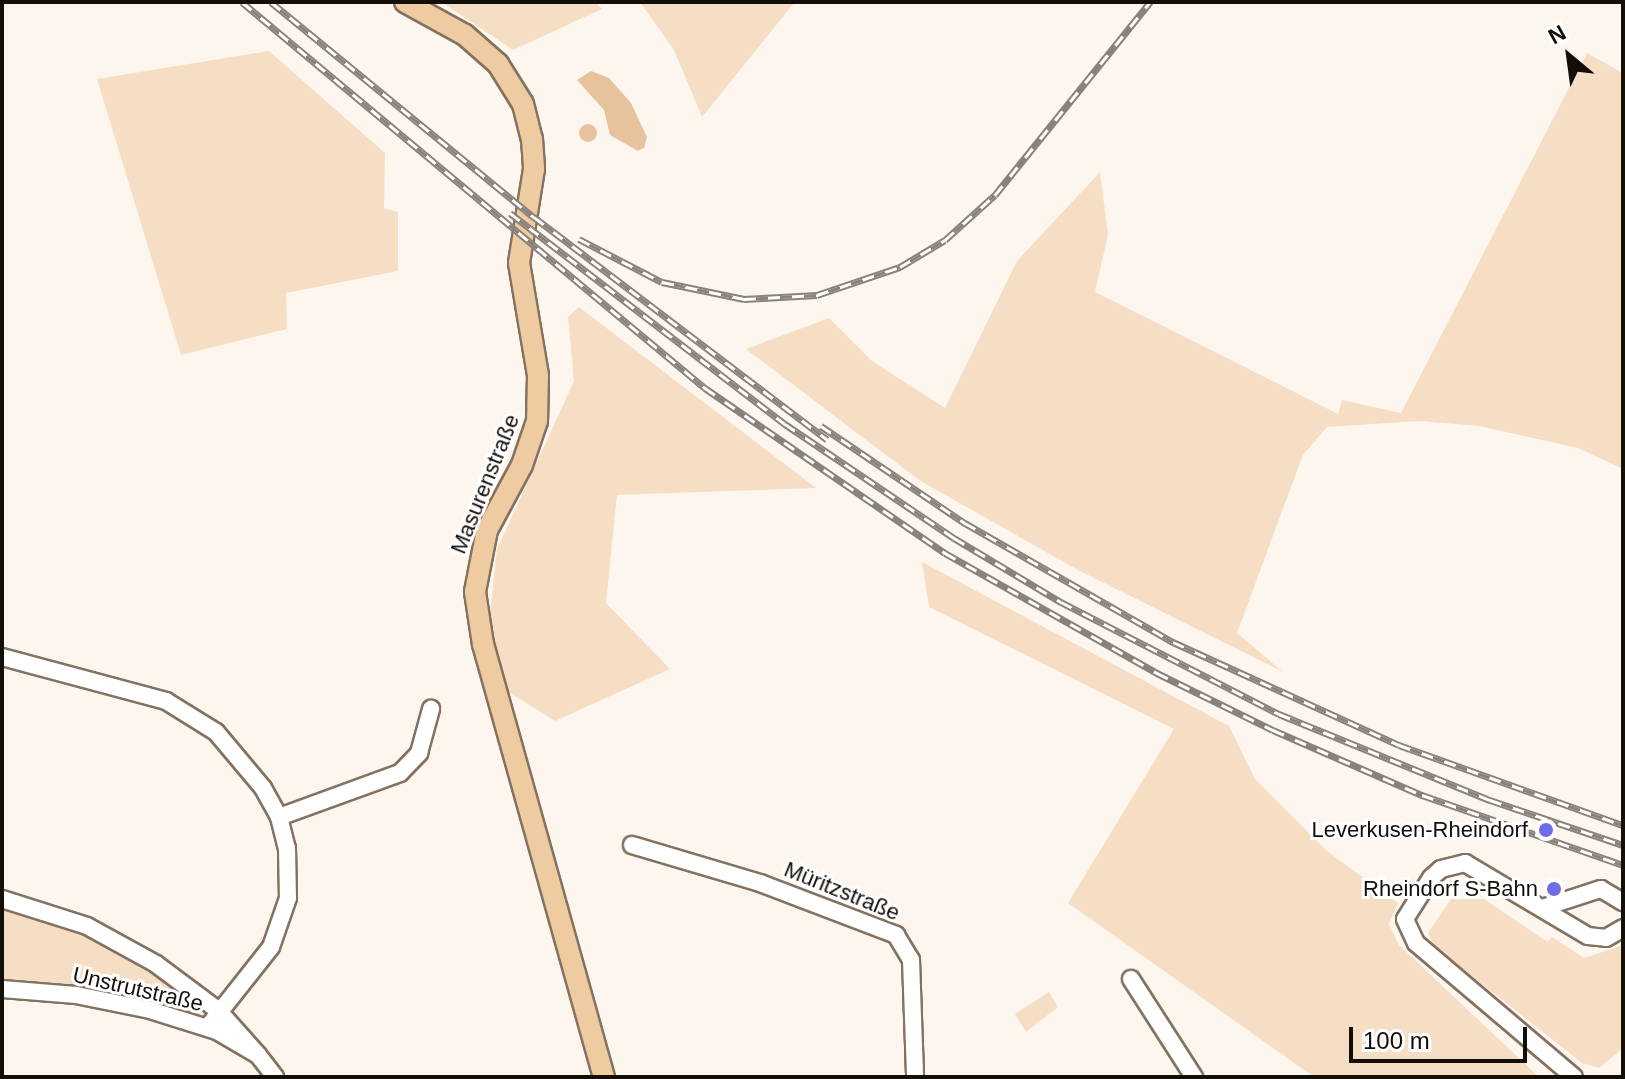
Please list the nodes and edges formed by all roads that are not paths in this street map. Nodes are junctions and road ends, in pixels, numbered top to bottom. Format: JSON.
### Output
{"nodes":[{"id":1,"x":405,"y":2,"type":"edge"},
{"id":2,"x":2,"y":657,"type":"edge"},
{"id":3,"x":431,"y":709,"type":"dead end"},
{"id":4,"x":279,"y":817,"type":"junction"},
{"id":5,"x":632,"y":845,"type":"dead end"},
{"id":6,"x":2,"y":899,"type":"edge"},
{"id":7,"x":1623,"y":902,"type":"edge"},
{"id":8,"x":1542,"y":908,"type":"junction"},
{"id":9,"x":1623,"y":928,"type":"edge"},
{"id":10,"x":1131,"y":979,"type":"dead end"},
{"id":11,"x":2,"y":989,"type":"edge"},
{"id":12,"x":219,"y":1011,"type":"junction"},
{"id":13,"x":207,"y":1028,"type":"junction"},
{"id":14,"x":258,"y":1055,"type":"junction"},
{"id":15,"x":275,"y":1077,"type":"edge"},
{"id":16,"x":604,"y":1077,"type":"edge"},
{"id":17,"x":915,"y":1077,"type":"edge"},
{"id":18,"x":1194,"y":1077,"type":"edge"},
{"id":19,"x":1574,"y":1077,"type":"edge"}],
"edges":[{"from":1,"to":16,"type":"main road","name":"Masurenstraße"},
{"from":2,"to":4,"type":"street"},
{"from":3,"to":4,"type":"street"},
{"from":4,"to":12,"type":"street"},
{"from":5,"to":17,"type":"street","name":"Müritzstraße"},
{"from":6,"to":12,"type":"street","name":"Unstrutstraße"},
{"from":7,"to":8,"type":"street"},
{"from":8,"to":9,"type":"street"},
{"from":8,"to":19,"type":"street"},
{"from":10,"to":18,"type":"street"},
{"from":11,"to":13,"type":"street","name":"Unstrutstraße"},
{"from":12,"to":13,"type":"street"},
{"from":12,"to":14,"type":"street","name":"Unstrutstraße"},
{"from":13,"to":14,"type":"street","name":"Unstrutstraße"},
{"from":14,"to":15,"type":"street","name":"Unstrutstraße"}]}
